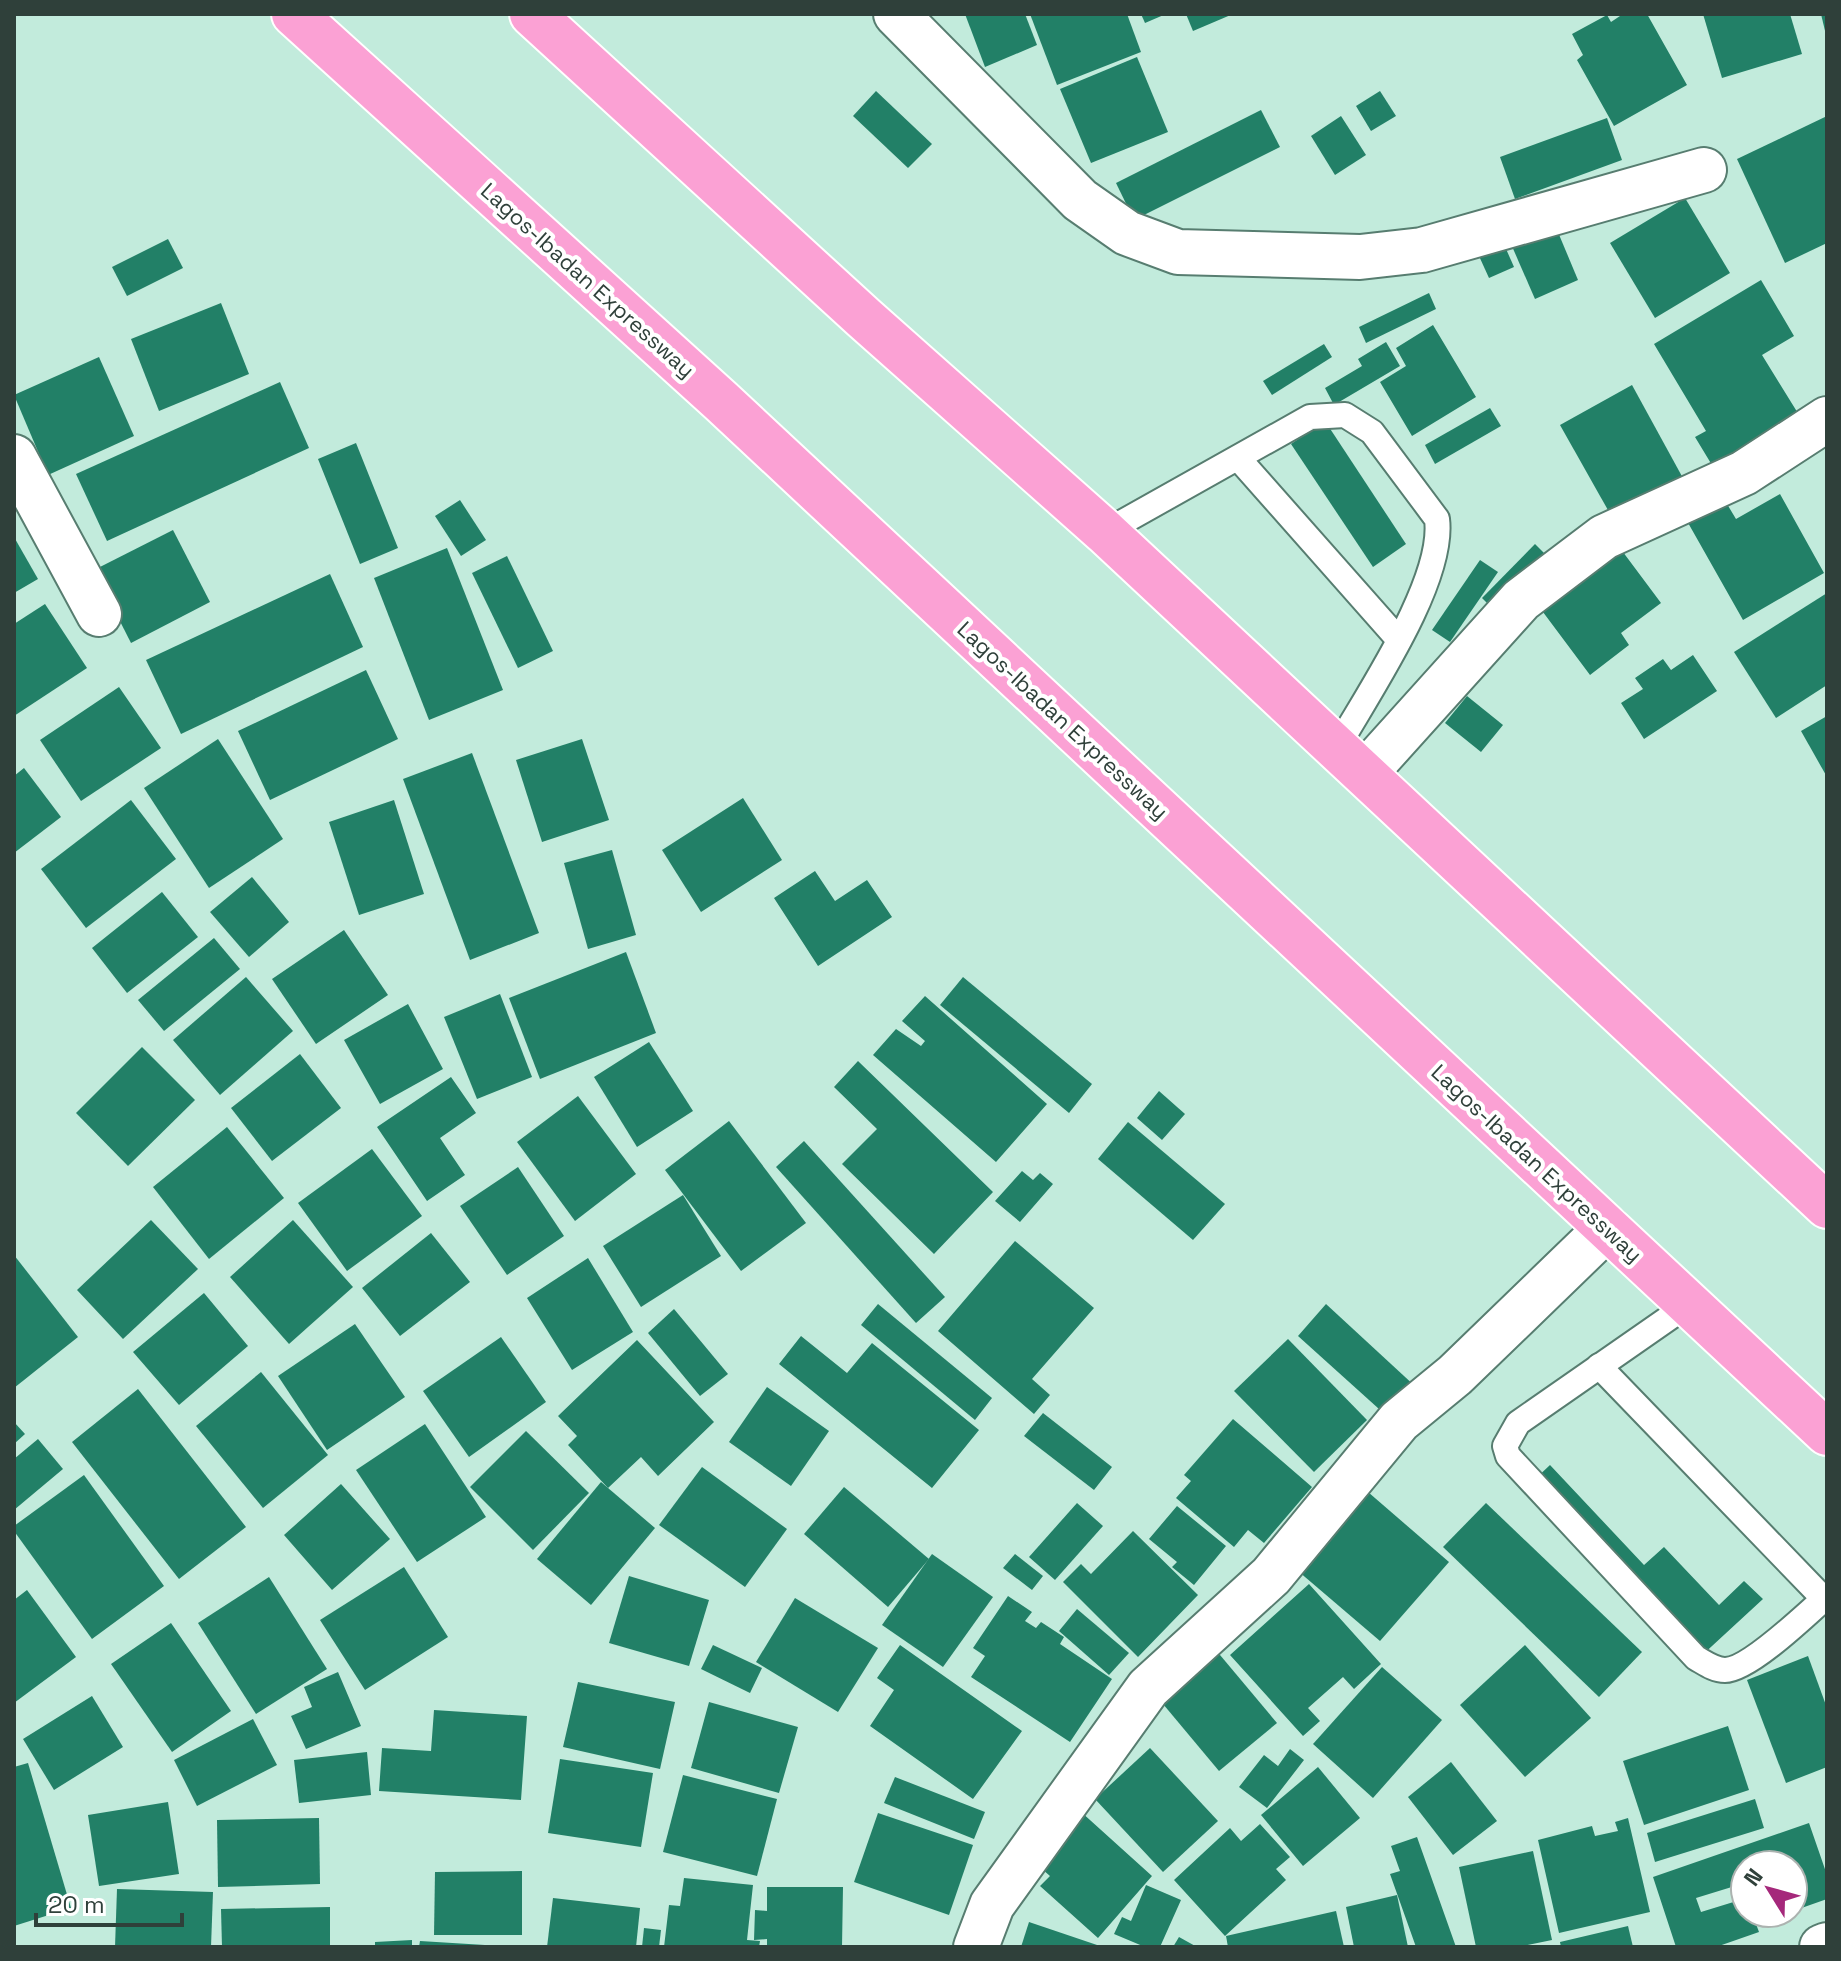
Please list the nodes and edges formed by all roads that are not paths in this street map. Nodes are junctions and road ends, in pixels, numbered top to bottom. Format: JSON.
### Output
{"nodes":[{"id":1,"x":294,"y":14,"type":"edge"},
{"id":2,"x":532,"y":14,"type":"edge"},
{"id":3,"x":896,"y":14,"type":"edge"},
{"id":4,"x":1704,"y":170,"type":"dead end"},
{"id":5,"x":1827,"y":419,"type":"edge"},
{"id":6,"x":14,"y":457,"type":"edge"},
{"id":7,"x":1238,"y":458,"type":"junction"},
{"id":8,"x":1105,"y":532,"type":"junction"},
{"id":9,"x":99,"y":614,"type":"dead end"},
{"id":10,"x":1399,"y":640,"type":"junction"},
{"id":11,"x":1352,"y":759,"type":"junction"},
{"id":12,"x":1827,"y":1206,"type":"edge"},
{"id":13,"x":1607,"y":1228,"type":"junction"},
{"id":14,"x":1689,"y":1304,"type":"junction"},
{"id":15,"x":1599,"y":1366,"type":"junction"},
{"id":16,"x":1827,"y":1433,"type":"edge"},
{"id":17,"x":1825,"y":1598,"type":"edge"},
{"id":18,"x":976,"y":1947,"type":"edge"}],
"edges":[{"from":1,"to":13,"type":"highway","name":"Lagos-Ibadan Expressway"},
{"from":2,"to":8,"type":"highway"},
{"from":3,"to":4,"type":"street"},
{"from":5,"to":11,"type":"street"},
{"from":6,"to":9,"type":"street"},
{"from":7,"to":8,"type":"lane"},
{"from":7,"to":10,"type":"lane"},
{"from":7,"to":10,"type":"lane"},
{"from":8,"to":11,"type":"highway"},
{"from":10,"to":11,"type":"lane"},
{"from":11,"to":12,"type":"highway"},
{"from":13,"to":14,"type":"highway","name":"Lagos-Ibadan Expressway"},
{"from":13,"to":18,"type":"street"},
{"from":14,"to":15,"type":"lane"},
{"from":14,"to":16,"type":"highway","name":"Lagos-Ibadan Expressway"},
{"from":15,"to":17,"type":"lane"},
{"from":15,"to":17,"type":"lane"}]}
